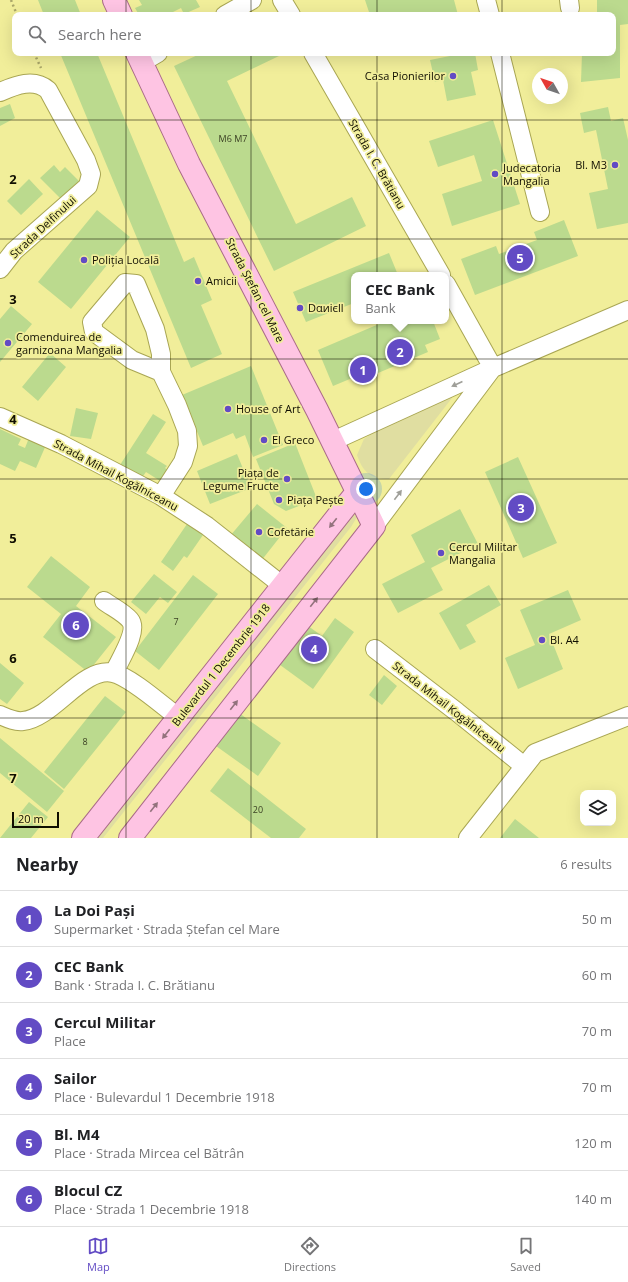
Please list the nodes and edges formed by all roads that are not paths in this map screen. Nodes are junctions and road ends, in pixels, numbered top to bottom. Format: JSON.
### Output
{"nodes":[{"id":1,"x":114,"y":0,"type":"edge"},
{"id":2,"x":252,"y":0,"type":"edge"},
{"id":3,"x":282,"y":0,"type":"edge"},
{"id":4,"x":486,"y":0,"type":"edge"},
{"id":5,"x":120,"y":12,"type":"edge"},
{"id":6,"x":230,"y":12,"type":"edge"},
{"id":7,"x":289,"y":12,"type":"edge"},
{"id":8,"x":489,"y":12,"type":"edge"},
{"id":9,"x":145,"y":56,"type":"edge"},
{"id":10,"x":315,"y":56,"type":"edge"},
{"id":11,"x":501,"y":56,"type":"edge"},
{"id":12,"x":0,"y":92,"type":"edge"},
{"id":13,"x":540,"y":212,"type":"dead end"},
{"id":14,"x":0,"y":269,"type":"edge"},
{"id":15,"x":439,"y":272,"type":"edge"},
{"id":16,"x":449,"y":289,"type":"edge"},
{"id":17,"x":628,"y":310,"type":"edge"},
{"id":18,"x":493,"y":368,"type":"junction"},
{"id":19,"x":161,"y":372,"type":"junction"},
{"id":20,"x":0,"y":417,"type":"edge"},
{"id":21,"x":333,"y":441,"type":"junction"},
{"id":22,"x":357,"y":492,"type":"junction"},
{"id":23,"x":160,"y":496,"type":"junction"},
{"id":24,"x":374,"y":526,"type":"junction"},
{"id":25,"x":283,"y":586,"type":"junction"},
{"id":26,"x":104,"y":601,"type":"dead end"},
{"id":27,"x":375,"y":649,"type":"dead end"},
{"id":28,"x":114,"y":673,"type":"junction"},
{"id":29,"x":0,"y":715,"type":"edge"},
{"id":30,"x":628,"y":716,"type":"edge"},
{"id":31,"x":179,"y":718,"type":"junction"},
{"id":32,"x":524,"y":766,"type":"junction"},
{"id":33,"x":84,"y":838,"type":"edge"},
{"id":34,"x":130,"y":838,"type":"edge"},
{"id":35,"x":468,"y":838,"type":"edge"}],
"edges":[{"from":1,"to":5,"type":"main road"},
{"from":2,"to":6,"type":"street"},
{"from":3,"to":7,"type":"street"},
{"from":4,"to":8,"type":"street"},
{"from":9,"to":21,"type":"main road","name":"Strada Ștefan cel Mare"},
{"from":10,"to":15,"type":"street","name":"Strada I. C. Brătianu"},
{"from":11,"to":13,"type":"street"},
{"from":12,"to":14,"type":"street","name":"Strada Delfinului"},
{"from":16,"to":18,"type":"street"},
{"from":17,"to":18,"type":"street"},
{"from":18,"to":21,"type":"street","one_way":true},
{"from":24,"to":18,"type":"street","one_way":true},
{"from":19,"to":19,"type":"street"},
{"from":19,"to":23,"type":"street"},
{"from":20,"to":23,"type":"street","name":"Strada Mihail Kogălniceanu"},
{"from":21,"to":22,"type":"main road","name":"Strada Ștefan cel Mare"},
{"from":22,"to":24,"type":"main road","name":"Strada Ștefan cel Mare"},
{"from":22,"to":25,"type":"main road","name":"Bulevardul 1 Decembrie 1918","one_way":true},
{"from":23,"to":25,"type":"street","name":"Strada Mihail Kogălniceanu"},
{"from":34,"to":24,"type":"main road","one_way":true},
{"from":25,"to":31,"type":"main road","name":"Bulevardul 1 Decembrie 1918"},
{"from":26,"to":28,"type":"street"},
{"from":27,"to":32,"type":"street","name":"Strada Mihail Kogălniceanu"},
{"from":28,"to":29,"type":"street"},
{"from":28,"to":31,"type":"street"},
{"from":30,"to":32,"type":"street"},
{"from":31,"to":33,"type":"main road","name":"Bulevardul 1 Decembrie 1918","one_way":true},
{"from":32,"to":35,"type":"street"}]}
